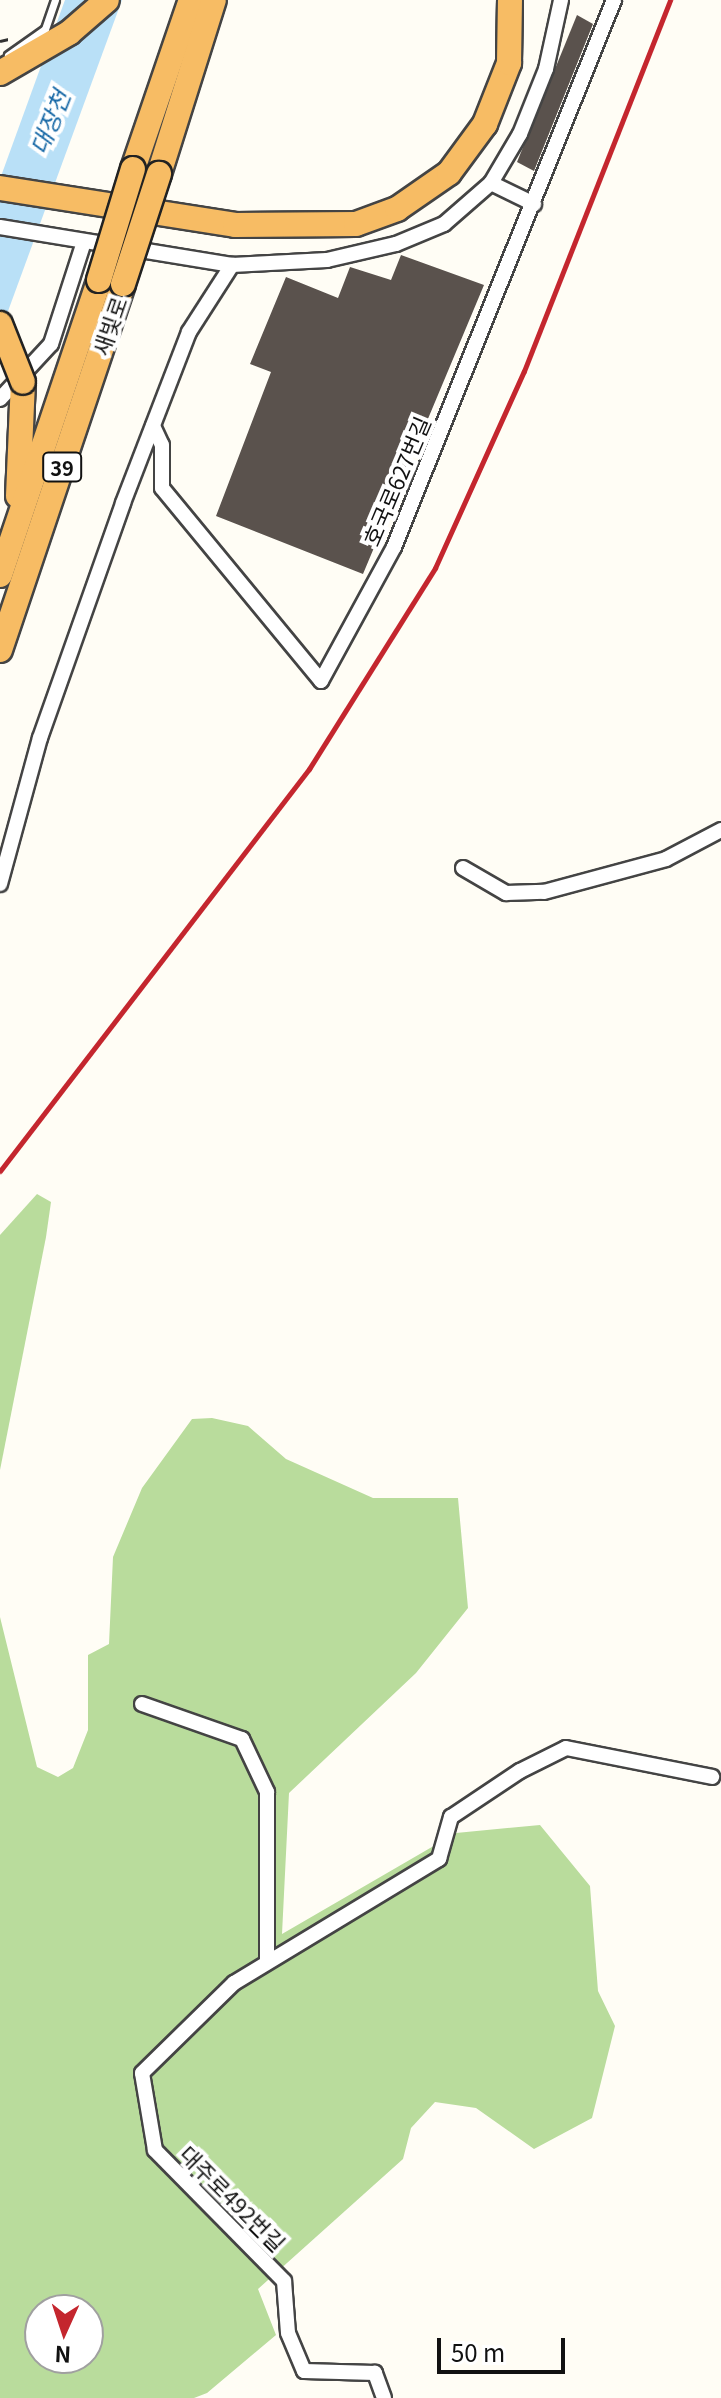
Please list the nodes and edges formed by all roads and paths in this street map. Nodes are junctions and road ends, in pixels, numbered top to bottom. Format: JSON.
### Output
{"nodes":[{"id":1,"x":55,"y":0,"type":"edge"},
{"id":2,"x":107,"y":0,"type":"edge"},
{"id":3,"x":500,"y":0,"type":"edge"},
{"id":4,"x":510,"y":0,"type":"edge"},
{"id":5,"x":561,"y":0,"type":"edge"},
{"id":6,"x":614,"y":0,"type":"edge"},
{"id":7,"x":208,"y":3,"type":"edge"},
{"id":8,"x":0,"y":61,"type":"edge"},
{"id":9,"x":0,"y":73,"type":"edge"},
{"id":10,"x":0,"y":174,"type":"edge"},
{"id":11,"x":491,"y":183,"type":"junction"},
{"id":12,"x":0,"y":188,"type":"edge"},
{"id":13,"x":109,"y":197,"type":"junction"},
{"id":14,"x":534,"y":204,"type":"junction"},
{"id":15,"x":0,"y":227,"type":"edge"},
{"id":16,"x":84,"y":242,"type":"junction"},
{"id":17,"x":232,"y":265,"type":"junction"},
{"id":18,"x":111,"y":282,"type":"junction"},
{"id":19,"x":0,"y":324,"type":"edge"},
{"id":20,"x":0,"y":399,"type":"edge"},
{"id":21,"x":153,"y":426,"type":"junction"},
{"id":22,"x":15,"y":532,"type":"junction"},
{"id":23,"x":0,"y":575,"type":"edge"},
{"id":24,"x":0,"y":650,"type":"edge"},
{"id":25,"x":721,"y":830,"type":"edge"},
{"id":26,"x":463,"y":868,"type":"dead end"},
{"id":27,"x":0,"y":884,"type":"edge"},
{"id":28,"x":142,"y":1704,"type":"dead end"},
{"id":29,"x":712,"y":1777,"type":"dead end"},
{"id":30,"x":267,"y":1962,"type":"junction"},
{"id":31,"x":384,"y":2398,"type":"edge"}],
"edges":[{"from":1,"to":8,"type":"lane"},
{"from":2,"to":9,"type":"highway"},
{"from":3,"to":13,"type":"highway"},
{"from":4,"to":13,"type":"highway"},
{"from":5,"to":11,"type":"street"},
{"from":6,"to":14,"type":"street","name":"호국로627번길"},
{"from":7,"to":18,"type":"highway","name":"새빛로","number":"39","bridge":true},
{"from":7,"to":18,"type":"highway","name":"새빛로","number":"39","bridge":true},
{"from":10,"to":13,"type":"highway"},
{"from":11,"to":14,"type":"street"},
{"from":11,"to":17,"type":"street"},
{"from":12,"to":13,"type":"highway"},
{"from":14,"to":21,"type":"street","name":"호국로627번길"},
{"from":15,"to":16,"type":"street"},
{"from":16,"to":17,"type":"street"},
{"from":16,"to":20,"type":"street"},
{"from":17,"to":21,"type":"street"},
{"from":18,"to":22,"type":"highway","name":"새빛로","number":"39"},
{"from":18,"to":24,"type":"highway","name":"새빛로","number":"39"},
{"from":19,"to":22,"type":"highway","bridge":true},
{"from":21,"to":27,"type":"street"},
{"from":22,"to":23,"type":"highway","name":"새빛로","number":"39"},
{"from":25,"to":26,"type":"street"},
{"from":28,"to":30,"type":"street"},
{"from":29,"to":30,"type":"street","name":"대주로492번길"},
{"from":30,"to":31,"type":"street","name":"대주로492번길"}]}
